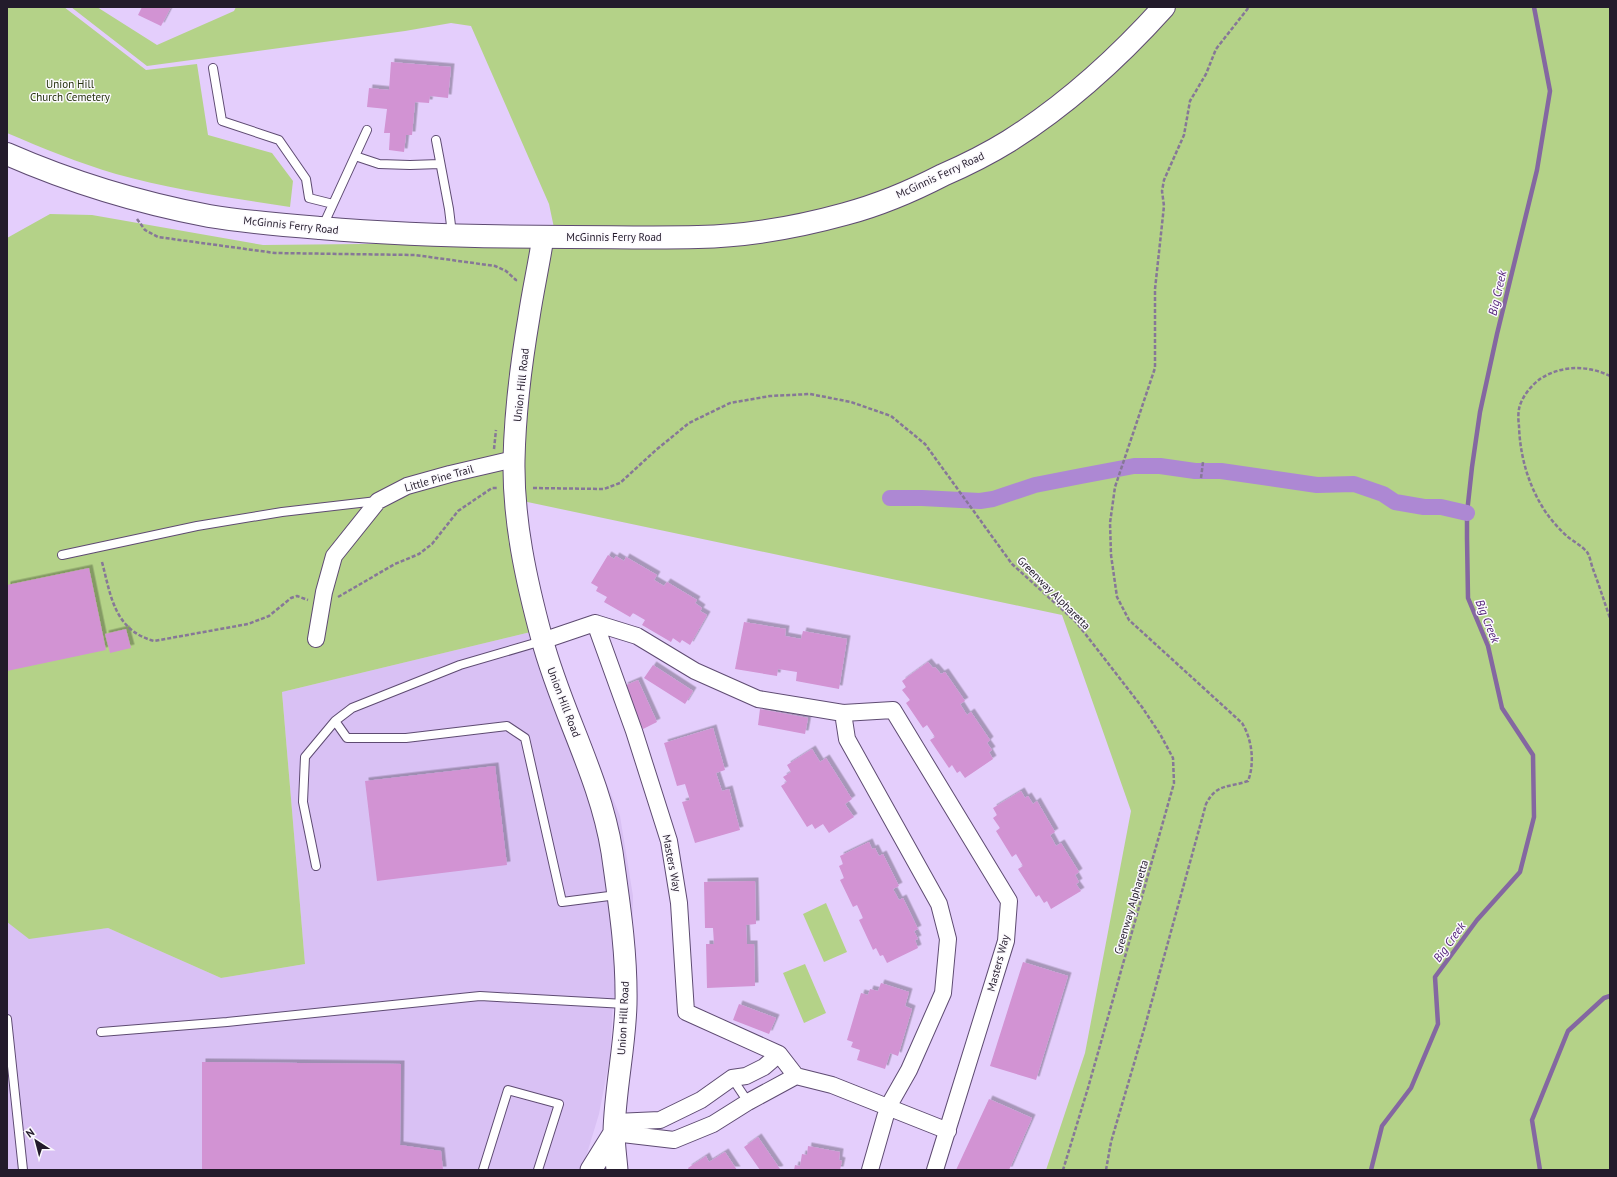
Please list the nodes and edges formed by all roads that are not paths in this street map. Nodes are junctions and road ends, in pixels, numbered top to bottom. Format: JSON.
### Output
{"nodes":[{"id":1,"x":1164,"y":7,"type":"edge"},
{"id":2,"x":213,"y":68,"type":"dead end"},
{"id":3,"x":367,"y":130,"type":"dead end"},
{"id":4,"x":436,"y":140,"type":"dead end"},
{"id":5,"x":7,"y":154,"type":"edge"},
{"id":6,"x":355,"y":156,"type":"junction"},
{"id":7,"x":440,"y":164,"type":"junction"},
{"id":8,"x":333,"y":204,"type":"junction"},
{"id":9,"x":322,"y":228,"type":"junction"},
{"id":10,"x":452,"y":235,"type":"junction"},
{"id":11,"x":543,"y":237,"type":"junction"},
{"id":12,"x":514,"y":459,"type":"junction"},
{"id":13,"x":378,"y":501,"type":"junction"},
{"id":14,"x":62,"y":555,"type":"dead end"},
{"id":15,"x":595,"y":623,"type":"junction"},
{"id":16,"x":316,"y":640,"type":"dead end"},
{"id":17,"x":542,"y":641,"type":"junction"},
{"id":18,"x":844,"y":712,"type":"junction"},
{"id":19,"x":335,"y":721,"type":"junction"},
{"id":20,"x":316,"y":866,"type":"dead end"},
{"id":21,"x":618,"y":895,"type":"junction"},
{"id":22,"x":626,"y":1004,"type":"junction"},
{"id":23,"x":7,"y":1019,"type":"edge"},
{"id":24,"x":101,"y":1032,"type":"dead end"},
{"id":25,"x":779,"y":1054,"type":"junction"},
{"id":26,"x":796,"y":1076,"type":"junction"},
{"id":27,"x":732,"y":1078,"type":"junction"},
{"id":28,"x":748,"y":1102,"type":"junction"},
{"id":29,"x":888,"y":1108,"type":"junction"},
{"id":30,"x":660,"y":1120,"type":"junction"},
{"id":31,"x":615,"y":1127,"type":"junction"},
{"id":32,"x":948,"y":1131,"type":"junction"},
{"id":33,"x":674,"y":1140,"type":"junction"},
{"id":34,"x":23,"y":1170,"type":"edge"},
{"id":35,"x":483,"y":1170,"type":"edge"},
{"id":36,"x":538,"y":1170,"type":"edge"},
{"id":37,"x":591,"y":1170,"type":"edge"},
{"id":38,"x":617,"y":1170,"type":"edge"},
{"id":39,"x":870,"y":1170,"type":"edge"},
{"id":40,"x":935,"y":1170,"type":"edge"}],
"edges":[{"from":1,"to":11,"type":"main road","name":"McGinnis Ferry Road"},
{"from":2,"to":8,"type":"lane"},
{"from":3,"to":6,"type":"lane"},
{"from":4,"to":7,"type":"lane"},
{"from":5,"to":9,"type":"main road","name":"McGinnis Ferry Road"},
{"from":6,"to":7,"type":"lane"},
{"from":6,"to":8,"type":"lane"},
{"from":7,"to":10,"type":"lane"},
{"from":8,"to":9,"type":"lane"},
{"from":9,"to":10,"type":"main road","name":"McGinnis Ferry Road"},
{"from":10,"to":11,"type":"main road","name":"McGinnis Ferry Road"},
{"from":11,"to":12,"type":"street","name":"Union Hill Road"},
{"from":12,"to":13,"type":"street","name":"Little Pine Trail"},
{"from":12,"to":17,"type":"street","name":"Union Hill Road"},
{"from":13,"to":14,"type":"lane"},
{"from":13,"to":16,"type":"street","name":"Little Pine Trail"},
{"from":15,"to":17,"type":"street"},
{"from":15,"to":18,"type":"street","name":"Masters Way"},
{"from":15,"to":25,"type":"street","name":"Masters Way"},
{"from":17,"to":19,"type":"lane"},
{"from":17,"to":21,"type":"street","name":"Union Hill Road"},
{"from":18,"to":29,"type":"street"},
{"from":18,"to":32,"type":"street","name":"Masters Way"},
{"from":19,"to":20,"type":"lane"},
{"from":19,"to":21,"type":"lane"},
{"from":21,"to":22,"type":"street","name":"Union Hill Road"},
{"from":22,"to":24,"type":"lane"},
{"from":22,"to":31,"type":"street","name":"Union Hill Road"},
{"from":23,"to":34,"type":"lane"},
{"from":25,"to":26,"type":"street","name":"Masters Way"},
{"from":25,"to":27,"type":"street"},
{"from":26,"to":28,"type":"street"},
{"from":26,"to":29,"type":"street"},
{"from":27,"to":28,"type":"lane"},
{"from":27,"to":30,"type":"street"},
{"from":28,"to":33,"type":"street"},
{"from":29,"to":32,"type":"street"},
{"from":29,"to":39,"type":"street"},
{"from":30,"to":31,"type":"street"},
{"from":30,"to":33,"type":"street"},
{"from":31,"to":33,"type":"street"},
{"from":31,"to":37,"type":"street","name":"Union Hill Road"},
{"from":31,"to":38,"type":"street","name":"Union Hill Road"},
{"from":32,"to":40,"type":"street"},
{"from":35,"to":36,"type":"lane"}]}
